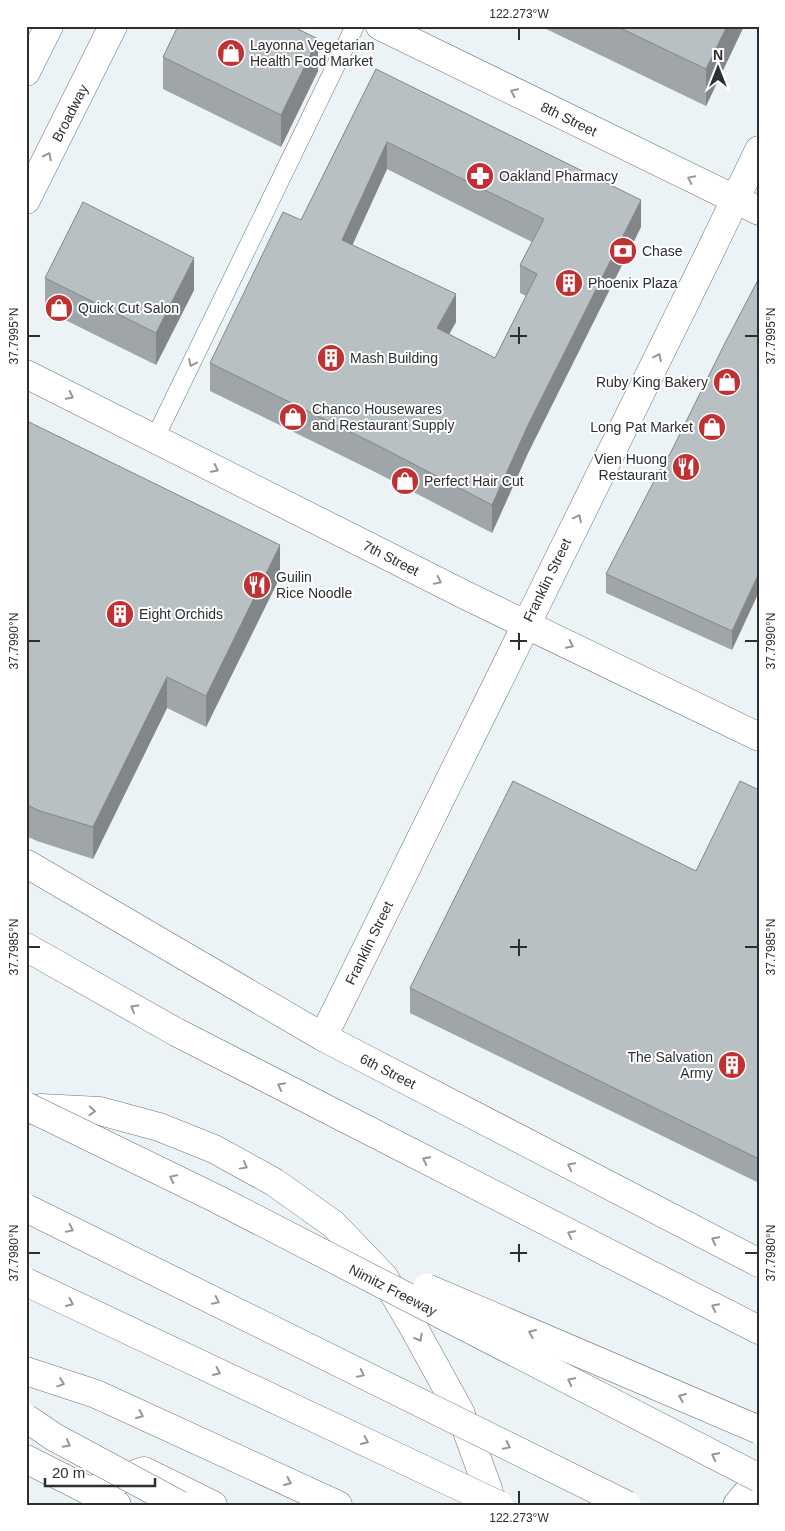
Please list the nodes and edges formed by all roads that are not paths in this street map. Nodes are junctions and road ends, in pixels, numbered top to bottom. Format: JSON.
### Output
{"nodes":[{"id":1,"x":49,"y":26,"type":"edge"},
{"id":2,"x":113,"y":26,"type":"edge"},
{"id":3,"x":355,"y":26,"type":"edge"},
{"id":4,"x":380,"y":26,"type":"edge"},
{"id":5,"x":26,"y":72,"type":"edge"},
{"id":6,"x":759,"y":150,"type":"edge"},
{"id":7,"x":26,"y":200,"type":"edge"},
{"id":8,"x":747,"y":206,"type":"edge"},
{"id":9,"x":26,"y":374,"type":"edge"},
{"id":10,"x":155,"y":438,"type":"junction"},
{"id":11,"x":526,"y":624,"type":"junction"},
{"id":12,"x":759,"y":737,"type":"edge"},
{"id":13,"x":26,"y":864,"type":"edge"},
{"id":14,"x":26,"y":947,"type":"edge"},
{"id":15,"x":323,"y":1037,"type":"junction"},
{"id":16,"x":26,"y":1106,"type":"edge"},
{"id":17,"x":26,"y":1110,"type":"edge"},
{"id":18,"x":217,"y":1199,"type":"junction"},
{"id":19,"x":26,"y":1208,"type":"edge"},
{"id":20,"x":759,"y":1263,"type":"edge"},
{"id":21,"x":26,"y":1282,"type":"edge"},
{"id":22,"x":759,"y":1330,"type":"edge"},
{"id":23,"x":26,"y":1371,"type":"edge"},
{"id":24,"x":26,"y":1418,"type":"edge"},
{"id":25,"x":759,"y":1430,"type":"edge"},
{"id":26,"x":26,"y":1460,"type":"edge"},
{"id":27,"x":759,"y":1478,"type":"edge"},
{"id":28,"x":86,"y":1498,"type":"edge"},
{"id":29,"x":117,"y":1505,"type":"edge"},
{"id":30,"x":180,"y":1505,"type":"edge"},
{"id":31,"x":213,"y":1505,"type":"edge"},
{"id":32,"x":338,"y":1505,"type":"edge"},
{"id":33,"x":492,"y":1505,"type":"edge"},
{"id":34,"x":499,"y":1505,"type":"edge"},
{"id":35,"x":627,"y":1505,"type":"edge"},
{"id":36,"x":738,"y":1505,"type":"edge"}],
"edges":[{"from":1,"to":5,"type":"main road"},
{"from":7,"to":2,"type":"main road","name":"Broadway","one_way":true},
{"from":3,"to":10,"type":"lane","one_way":true},
{"from":8,"to":4,"type":"main road","name":"8th Street","one_way":true},
{"from":6,"to":8,"type":"main road","name":"Franklin Street"},
{"from":11,"to":8,"type":"main road","name":"Franklin Street","one_way":true},
{"from":9,"to":10,"type":"main road","name":"7th Street","one_way":true},
{"from":10,"to":11,"type":"main road","name":"7th Street","one_way":true},
{"from":11,"to":12,"type":"main road","name":"7th Street","one_way":true},
{"from":11,"to":15,"type":"main road","name":"Franklin Street"},
{"from":13,"to":15,"type":"main road","name":"6th Street"},
{"from":22,"to":14,"type":"main road","one_way":true},
{"from":20,"to":15,"type":"main road","name":"6th Street","one_way":true},
{"from":18,"to":16,"type":"main road","name":"Nimitz Freeway","one_way":true,"bridge":true},
{"from":17,"to":33,"type":"main road","one_way":true},
{"from":25,"to":18,"type":"main road","one_way":true,"bridge":true},
{"from":27,"to":18,"type":"main road","name":"Nimitz Freeway","one_way":true,"bridge":true},
{"from":19,"to":35,"type":"main road","one_way":true,"bridge":true},
{"from":21,"to":34,"type":"main road","one_way":true,"bridge":true},
{"from":23,"to":32,"type":"main road","one_way":true},
{"from":24,"to":30,"type":"main road","one_way":true,"bridge":true},
{"from":26,"to":28,"type":"main road"},
{"from":27,"to":36,"type":"main road"},
{"from":28,"to":29,"type":"main road"},
{"from":28,"to":31,"type":"main road"}]}
